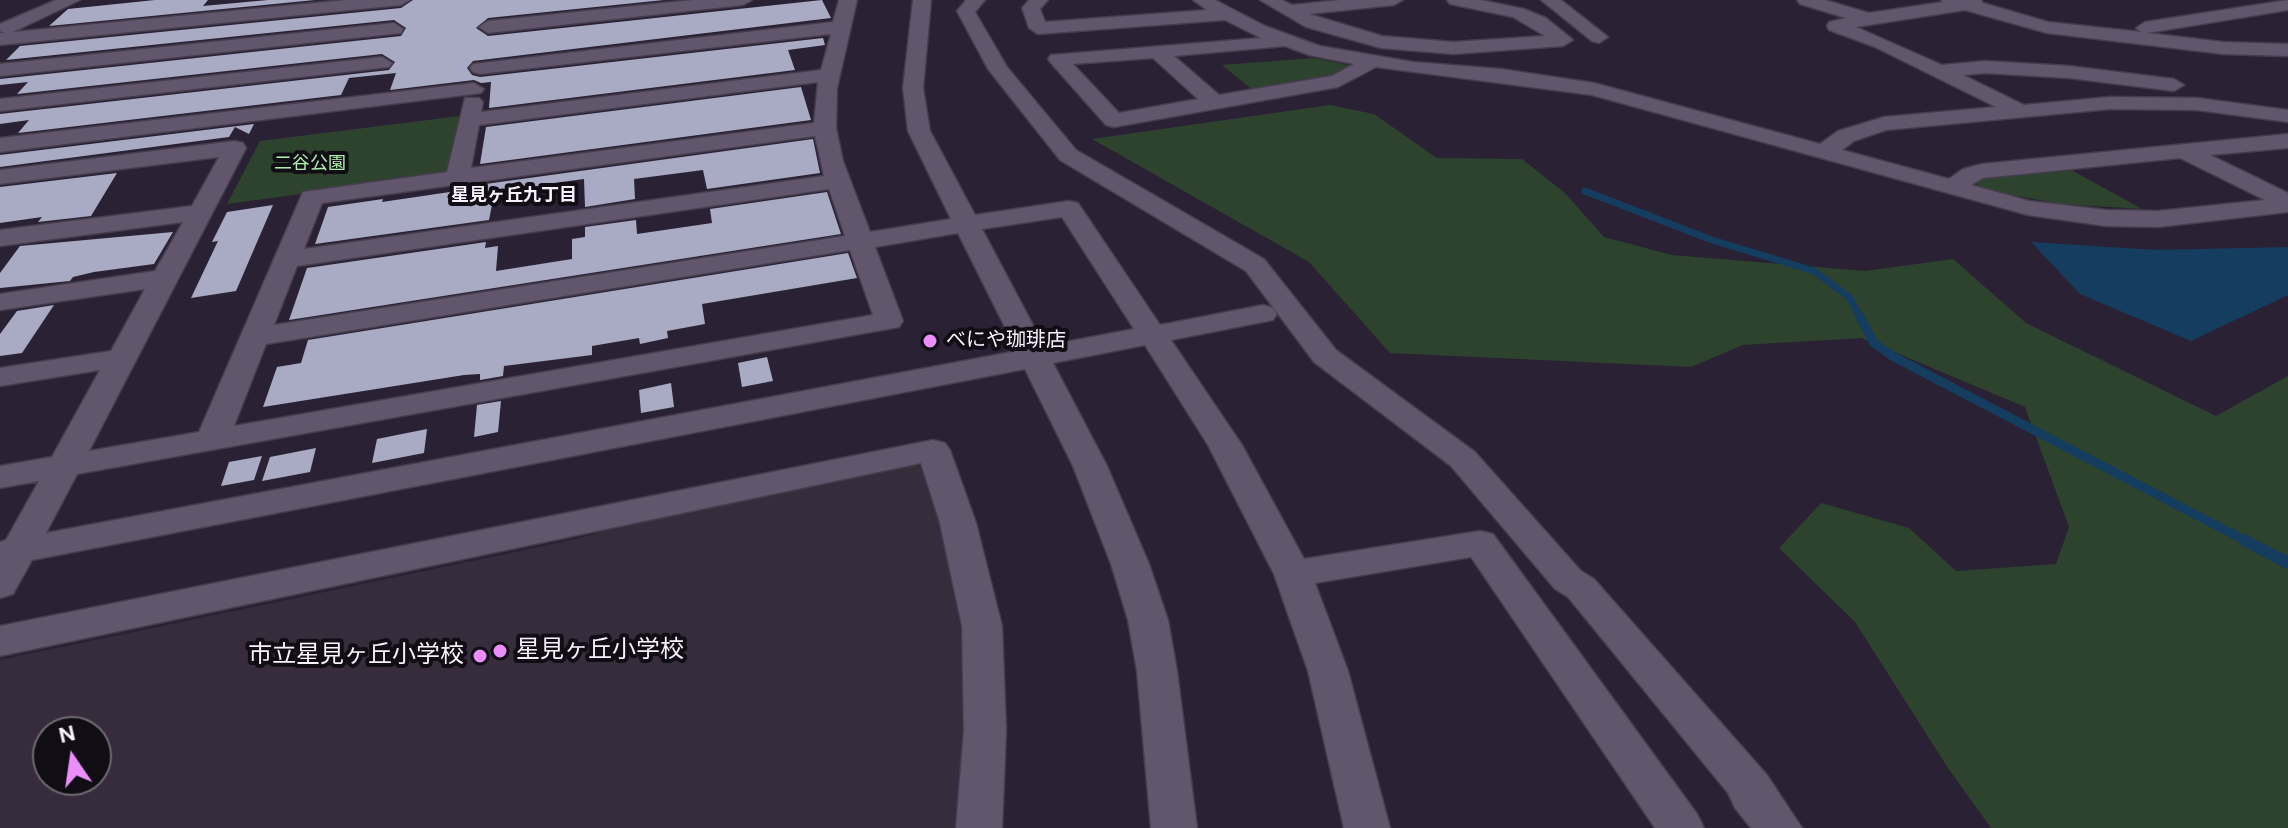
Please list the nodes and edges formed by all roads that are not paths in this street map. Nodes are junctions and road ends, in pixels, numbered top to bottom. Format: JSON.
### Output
{"nodes":[{"id":1,"x":72,"y":0,"type":"edge"},
{"id":2,"x":403,"y":0,"type":"edge"},
{"id":3,"x":492,"y":0,"type":"edge"},
{"id":4,"x":743,"y":0,"type":"edge"},
{"id":5,"x":922,"y":0,"type":"edge"},
{"id":6,"x":976,"y":0,"type":"edge"},
{"id":7,"x":1039,"y":0,"type":"edge"},
{"id":8,"x":1202,"y":0,"type":"edge"},
{"id":9,"x":1269,"y":0,"type":"edge"},
{"id":10,"x":1394,"y":0,"type":"edge"},
{"id":11,"x":1456,"y":0,"type":"edge"},
{"id":12,"x":1550,"y":0,"type":"edge"},
{"id":13,"x":1806,"y":0,"type":"edge"},
{"id":14,"x":1997,"y":0,"type":"edge"},
{"id":15,"x":1958,"y":2,"type":"edge"},
{"id":16,"x":2288,"y":5,"type":"edge"},
{"id":17,"x":1289,"y":10,"type":"junction"},
{"id":18,"x":844,"y":14,"type":"edge"},
{"id":19,"x":1228,"y":14,"type":"junction"},
{"id":20,"x":1868,"y":19,"type":"junction"},
{"id":21,"x":1539,"y":22,"type":"junction"},
{"id":22,"x":488,"y":27,"type":"junction"},
{"id":23,"x":394,"y":29,"type":"junction"},
{"id":24,"x":0,"y":31,"type":"edge"},
{"id":25,"x":2106,"y":34,"type":"junction"},
{"id":26,"x":1358,"y":37,"type":"junction"},
{"id":27,"x":1599,"y":37,"type":"dead end"},
{"id":28,"x":0,"y":39,"type":"edge"},
{"id":29,"x":1287,"y":41,"type":"junction"},
{"id":30,"x":2288,"y":50,"type":"edge"},
{"id":31,"x":1157,"y":51,"type":"junction"},
{"id":32,"x":1371,"y":62,"type":"junction"},
{"id":33,"x":382,"y":63,"type":"junction"},
{"id":34,"x":0,"y":70,"type":"edge"},
{"id":35,"x":1942,"y":71,"type":"junction"},
{"id":36,"x":829,"y":75,"type":"junction"},
{"id":37,"x":477,"y":79,"type":"junction"},
{"id":38,"x":2288,"y":98,"type":"edge"},
{"id":39,"x":368,"y":102,"type":"junction"},
{"id":40,"x":1215,"y":103,"type":"junction"},
{"id":41,"x":0,"y":105,"type":"edge"},
{"id":42,"x":2020,"y":111,"type":"junction"},
{"id":43,"x":2288,"y":116,"type":"edge"},
{"id":44,"x":469,"y":120,"type":"junction"},
{"id":45,"x":825,"y":128,"type":"junction"},
{"id":46,"x":2288,"y":141,"type":"edge"},
{"id":47,"x":0,"y":145,"type":"edge"},
{"id":48,"x":2183,"y":151,"type":"junction"},
{"id":49,"x":1824,"y":152,"type":"junction"},
{"id":50,"x":0,"y":177,"type":"edge"},
{"id":51,"x":458,"y":177,"type":"junction"},
{"id":52,"x":838,"y":181,"type":"junction"},
{"id":53,"x":1951,"y":189,"type":"junction"},
{"id":54,"x":2288,"y":204,"type":"edge"},
{"id":55,"x":200,"y":212,"type":"junction"},
{"id":56,"x":966,"y":224,"type":"junction"},
{"id":57,"x":0,"y":238,"type":"edge"},
{"id":58,"x":860,"y":241,"type":"junction"},
{"id":59,"x":285,"y":260,"type":"junction"},
{"id":60,"x":165,"y":278,"type":"junction"},
{"id":61,"x":0,"y":302,"type":"edge"},
{"id":62,"x":1263,"y":314,"type":"dead end"},
{"id":63,"x":1151,"y":336,"type":"junction"},
{"id":64,"x":255,"y":337,"type":"junction"},
{"id":65,"x":1035,"y":357,"type":"junction"},
{"id":66,"x":122,"y":358,"type":"junction"},
{"id":67,"x":0,"y":377,"type":"edge"},
{"id":68,"x":212,"y":440,"type":"junction"},
{"id":69,"x":63,"y":466,"type":"junction"},
{"id":70,"x":0,"y":477,"type":"edge"},
{"id":71,"x":9,"y":552,"type":"edge"},
{"id":72,"x":1293,"y":574,"type":"junction"},
{"id":73,"x":0,"y":585,"type":"edge"},
{"id":74,"x":0,"y":641,"type":"edge"},
{"id":75,"x":979,"y":828,"type":"edge"},
{"id":76,"x":1174,"y":828,"type":"edge"},
{"id":77,"x":1367,"y":828,"type":"edge"},
{"id":78,"x":1681,"y":828,"type":"edge"},
{"id":79,"x":1779,"y":828,"type":"edge"}],
"edges":[{"from":1,"to":24,"type":"street"},
{"from":2,"to":23,"type":"street"},
{"from":2,"to":28,"type":"street"},
{"from":3,"to":22,"type":"street"},
{"from":4,"to":22,"type":"street"},
{"from":5,"to":56,"type":"street"},
{"from":6,"to":79,"type":"street"},
{"from":7,"to":19,"type":"street"},
{"from":8,"to":19,"type":"street"},
{"from":9,"to":17,"type":"street"},
{"from":10,"to":17,"type":"street"},
{"from":11,"to":21,"type":"street"},
{"from":12,"to":27,"type":"street"},
{"from":13,"to":20,"type":"street"},
{"from":14,"to":15,"type":"street"},
{"from":15,"to":20,"type":"street"},
{"from":15,"to":25,"type":"street"},
{"from":16,"to":25,"type":"street"},
{"from":17,"to":26,"type":"street"},
{"from":18,"to":36,"type":"street"},
{"from":18,"to":37,"type":"street"},
{"from":19,"to":29,"type":"street"},
{"from":20,"to":35,"type":"street"},
{"from":21,"to":26,"type":"street"},
{"from":21,"to":26,"type":"street"},
{"from":22,"to":37,"type":"street"},
{"from":23,"to":33,"type":"street"},
{"from":23,"to":34,"type":"street"},
{"from":25,"to":30,"type":"street"},
{"from":29,"to":31,"type":"street"},
{"from":29,"to":32,"type":"street"},
{"from":31,"to":40,"type":"street"},
{"from":31,"to":40,"type":"street"},
{"from":32,"to":40,"type":"street"},
{"from":32,"to":49,"type":"street"},
{"from":33,"to":39,"type":"street"},
{"from":33,"to":41,"type":"street"},
{"from":35,"to":38,"type":"street"},
{"from":35,"to":42,"type":"street"},
{"from":36,"to":44,"type":"street"},
{"from":36,"to":45,"type":"street"},
{"from":37,"to":39,"type":"street"},
{"from":37,"to":44,"type":"street"},
{"from":39,"to":47,"type":"street"},
{"from":42,"to":43,"type":"street"},
{"from":42,"to":49,"type":"street"},
{"from":44,"to":51,"type":"street"},
{"from":45,"to":51,"type":"street"},
{"from":45,"to":52,"type":"street"},
{"from":46,"to":48,"type":"street"},
{"from":48,"to":53,"type":"street"},
{"from":48,"to":54,"type":"street"},
{"from":49,"to":53,"type":"street"},
{"from":50,"to":55,"type":"street"},
{"from":51,"to":59,"type":"street"},
{"from":52,"to":58,"type":"street"},
{"from":52,"to":59,"type":"street"},
{"from":53,"to":54,"type":"street"},
{"from":55,"to":57,"type":"street"},
{"from":55,"to":60,"type":"street"},
{"from":56,"to":58,"type":"street"},
{"from":56,"to":63,"type":"street"},
{"from":56,"to":65,"type":"street"},
{"from":58,"to":64,"type":"street"},
{"from":58,"to":68,"type":"street"},
{"from":59,"to":64,"type":"street"},
{"from":60,"to":61,"type":"street"},
{"from":60,"to":66,"type":"street"},
{"from":62,"to":63,"type":"street"},
{"from":63,"to":65,"type":"street"},
{"from":63,"to":72,"type":"street"},
{"from":64,"to":68,"type":"street"},
{"from":65,"to":71,"type":"street"},
{"from":65,"to":76,"type":"street"},
{"from":66,"to":67,"type":"street"},
{"from":66,"to":69,"type":"street"},
{"from":68,"to":69,"type":"street"},
{"from":69,"to":70,"type":"street"},
{"from":69,"to":71,"type":"street"},
{"from":71,"to":73,"type":"street"},
{"from":72,"to":77,"type":"street"},
{"from":72,"to":78,"type":"street"},
{"from":74,"to":75,"type":"street"}]}
